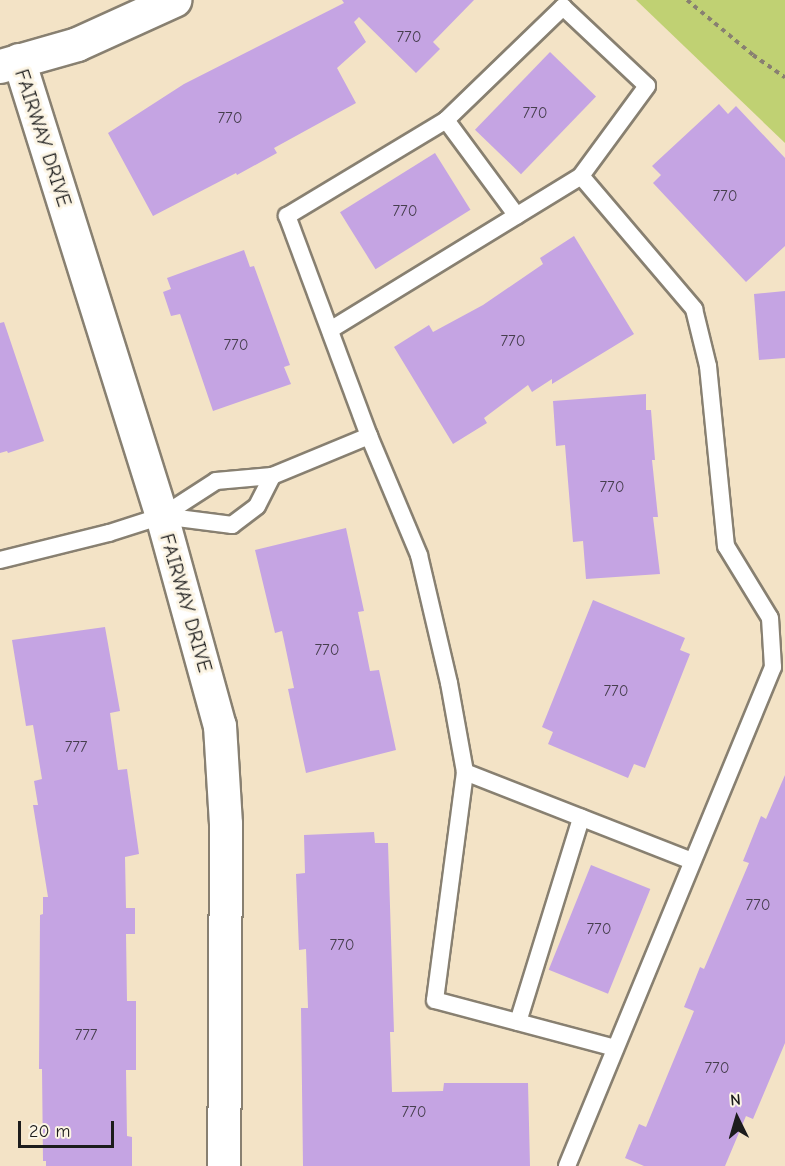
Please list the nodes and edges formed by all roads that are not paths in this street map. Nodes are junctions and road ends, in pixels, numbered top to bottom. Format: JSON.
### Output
{"nodes":[{"id":1,"x":174,"y":0,"type":"edge"},
{"id":2,"x":9,"y":63,"type":"edge"},
{"id":3,"x":446,"y":120,"type":"junction"},
{"id":4,"x":581,"y":176,"type":"junction"},
{"id":5,"x":517,"y":216,"type":"junction"},
{"id":6,"x":330,"y":330,"type":"junction"},
{"id":7,"x":369,"y":436,"type":"junction"},
{"id":8,"x":272,"y":476,"type":"junction"},
{"id":9,"x":162,"y":516,"type":"junction"},
{"id":10,"x":0,"y":560,"type":"edge"},
{"id":11,"x":465,"y":772,"type":"junction"},
{"id":12,"x":581,"y":818,"type":"junction"},
{"id":13,"x":692,"y":861,"type":"junction"},
{"id":14,"x":518,"y":1022,"type":"junction"},
{"id":15,"x":615,"y":1048,"type":"junction"},
{"id":16,"x":224,"y":1166,"type":"edge"},
{"id":17,"x":567,"y":1166,"type":"edge"}],
"edges":[{"from":1,"to":2,"type":"street"},
{"from":2,"to":9,"type":"street","name":"FAIRWAY DRIVE"},
{"from":3,"to":4,"type":"lane"},
{"from":3,"to":5,"type":"lane"},
{"from":3,"to":6,"type":"lane"},
{"from":4,"to":5,"type":"lane"},
{"from":4,"to":13,"type":"lane"},
{"from":5,"to":6,"type":"lane"},
{"from":6,"to":7,"type":"lane"},
{"from":7,"to":8,"type":"lane"},
{"from":7,"to":11,"type":"lane"},
{"from":8,"to":9,"type":"lane"},
{"from":8,"to":9,"type":"lane"},
{"from":9,"to":10,"type":"lane"},
{"from":9,"to":16,"type":"street","name":"FAIRWAY DRIVE"},
{"from":11,"to":12,"type":"lane"},
{"from":11,"to":14,"type":"lane"},
{"from":12,"to":13,"type":"lane"},
{"from":12,"to":14,"type":"lane"},
{"from":13,"to":15,"type":"lane"},
{"from":14,"to":15,"type":"lane"},
{"from":15,"to":17,"type":"lane"}]}
